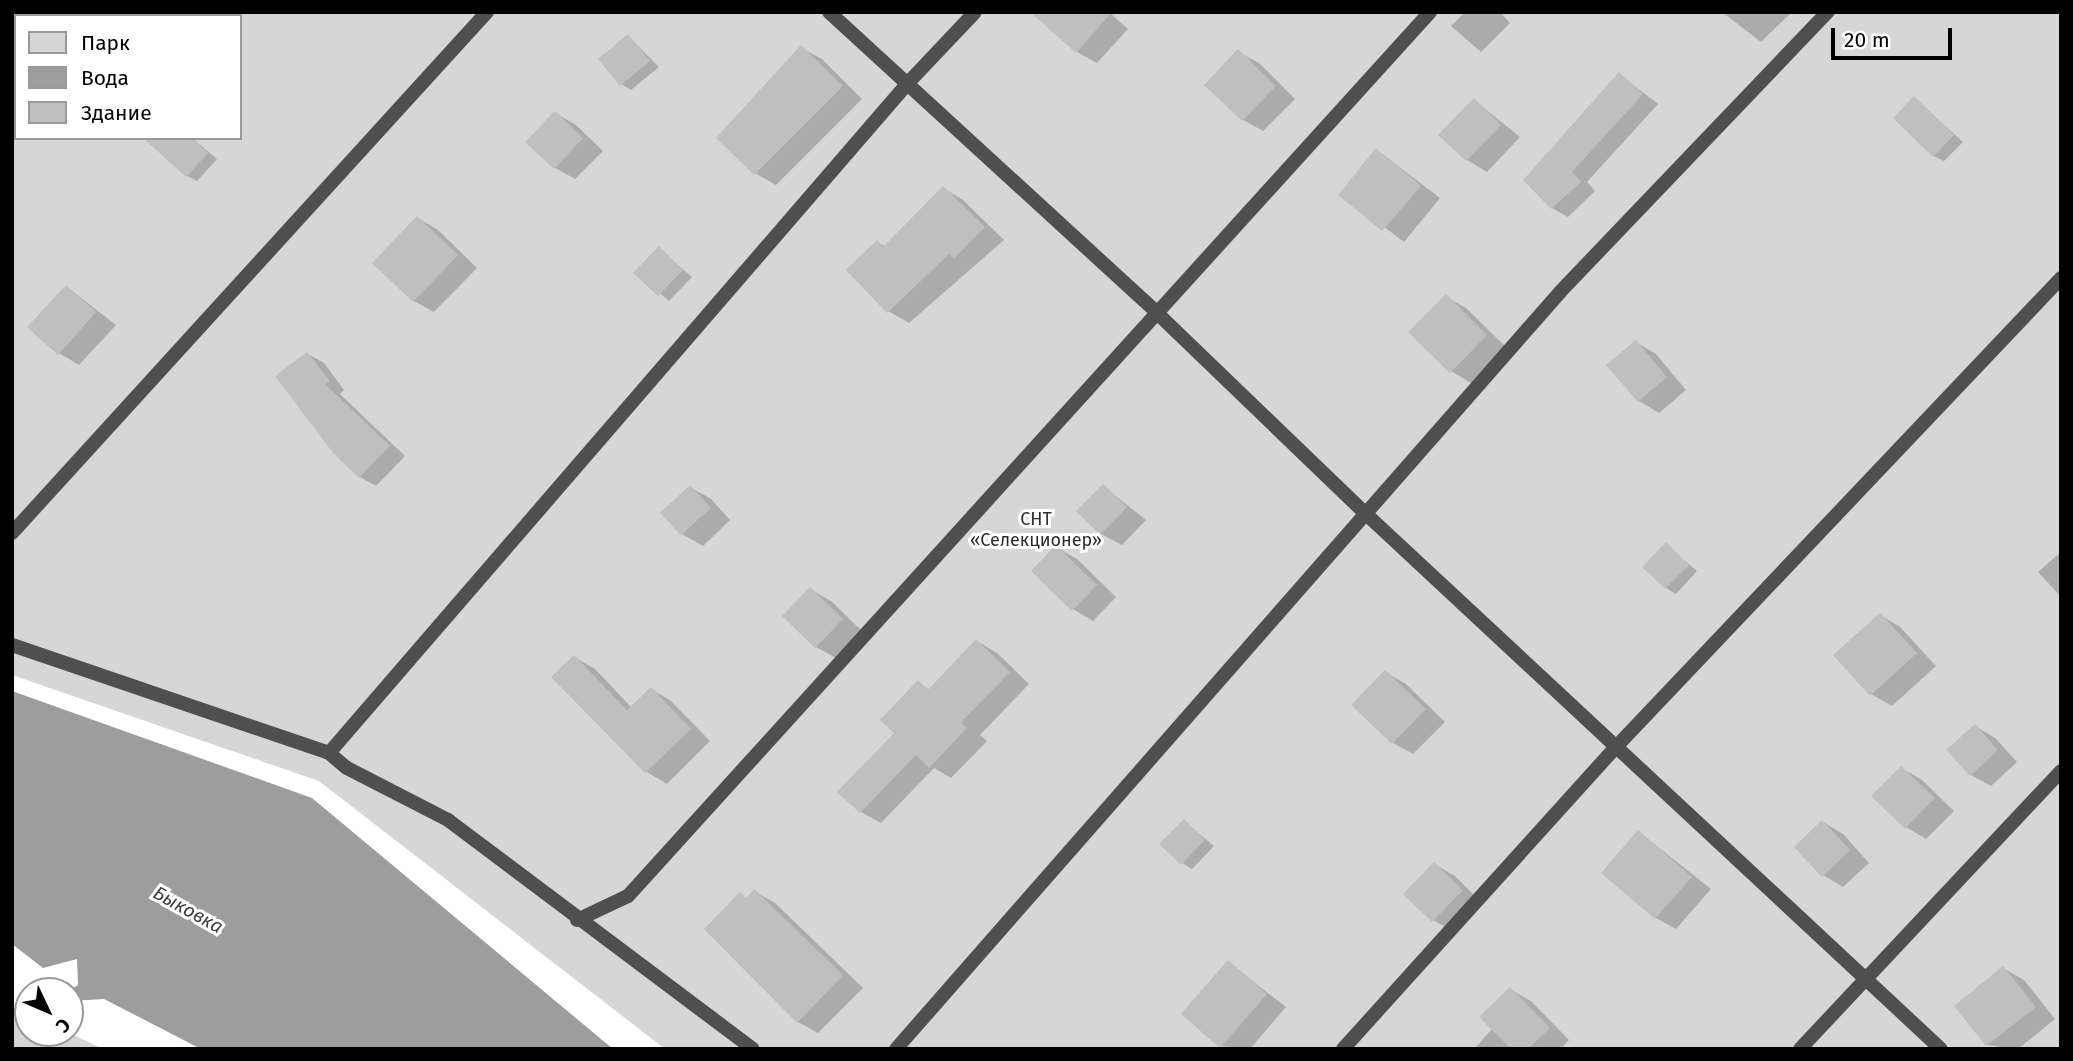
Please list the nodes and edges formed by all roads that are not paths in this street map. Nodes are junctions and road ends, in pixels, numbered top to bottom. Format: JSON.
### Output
{"nodes":[{"id":1,"x":487,"y":12,"type":"edge"},
{"id":2,"x":829,"y":12,"type":"edge"},
{"id":3,"x":975,"y":12,"type":"edge"},
{"id":4,"x":1430,"y":12,"type":"edge"},
{"id":5,"x":1828,"y":12,"type":"edge"},
{"id":6,"x":907,"y":84,"type":"junction"},
{"id":7,"x":2061,"y":278,"type":"edge"},
{"id":8,"x":1156,"y":312,"type":"junction"},
{"id":9,"x":1366,"y":514,"type":"junction"},
{"id":10,"x":12,"y":533,"type":"edge"},
{"id":11,"x":12,"y":645,"type":"edge"},
{"id":12,"x":1615,"y":748,"type":"junction"},
{"id":13,"x":329,"y":754,"type":"junction"},
{"id":14,"x":2061,"y":771,"type":"edge"},
{"id":15,"x":577,"y":920,"type":"junction"},
{"id":16,"x":1866,"y":979,"type":"junction"},
{"id":17,"x":753,"y":1049,"type":"edge"},
{"id":18,"x":896,"y":1049,"type":"edge"},
{"id":19,"x":1343,"y":1049,"type":"edge"},
{"id":20,"x":1800,"y":1049,"type":"edge"},
{"id":21,"x":1941,"y":1049,"type":"edge"}],
"edges":[{"from":1,"to":10,"type":"lane"},
{"from":2,"to":6,"type":"lane"},
{"from":3,"to":6,"type":"lane"},
{"from":4,"to":8,"type":"lane"},
{"from":5,"to":9,"type":"lane"},
{"from":6,"to":8,"type":"lane"},
{"from":6,"to":13,"type":"lane"},
{"from":7,"to":12,"type":"lane"},
{"from":8,"to":9,"type":"lane"},
{"from":8,"to":15,"type":"lane"},
{"from":9,"to":12,"type":"lane"},
{"from":9,"to":18,"type":"lane"},
{"from":11,"to":13,"type":"lane"},
{"from":12,"to":16,"type":"lane"},
{"from":12,"to":19,"type":"lane"},
{"from":13,"to":15,"type":"lane"},
{"from":14,"to":16,"type":"lane"},
{"from":15,"to":17,"type":"lane"},
{"from":16,"to":20,"type":"lane"},
{"from":16,"to":21,"type":"lane"}]}
